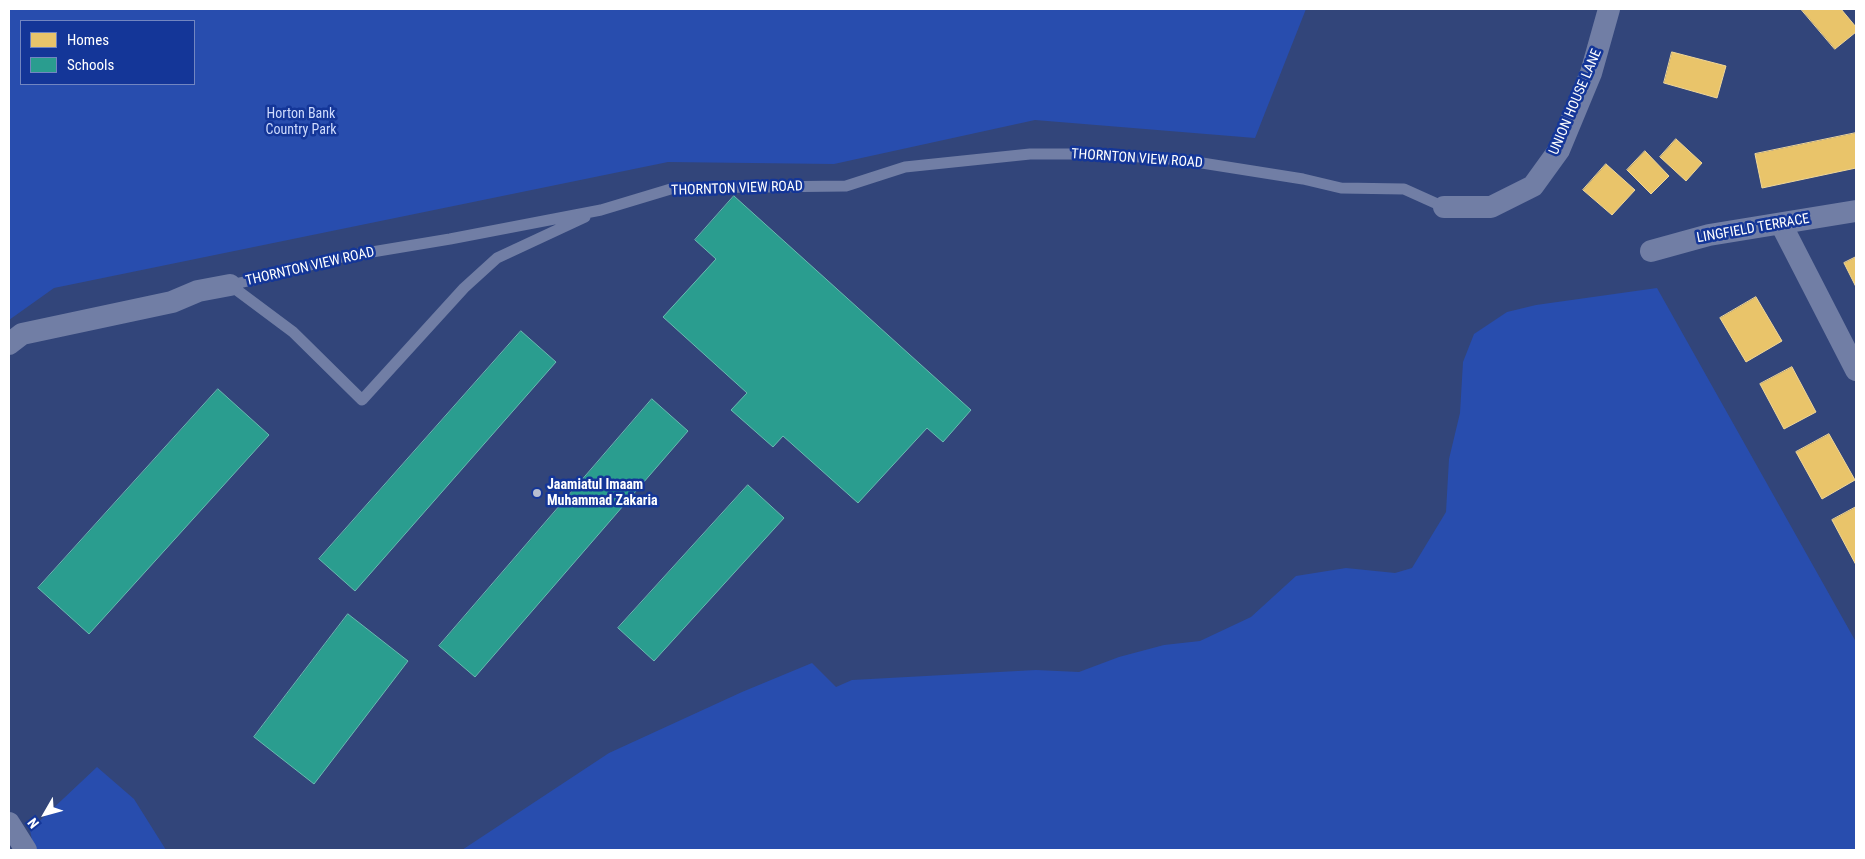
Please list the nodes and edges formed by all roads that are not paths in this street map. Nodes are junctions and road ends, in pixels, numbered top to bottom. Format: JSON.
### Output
{"nodes":[{"id":1,"x":1610,"y":9,"type":"edge"},
{"id":2,"x":1444,"y":206,"type":"joint"},
{"id":3,"x":602,"y":210,"type":"junction"},
{"id":4,"x":1856,"y":211,"type":"edge"},
{"id":5,"x":1781,"y":224,"type":"junction"},
{"id":6,"x":1651,"y":251,"type":"dead end"},
{"id":7,"x":230,"y":285,"type":"junction"},
{"id":8,"x":9,"y":344,"type":"edge"},
{"id":9,"x":1856,"y":370,"type":"edge"},
{"id":10,"x":9,"y":824,"type":"edge"},
{"id":11,"x":26,"y":850,"type":"edge"}],
"edges":[{"from":1,"to":2,"type":"street","name":"UNION HOUSE LANE"},
{"from":2,"to":3,"type":"lane","name":"THORNTON VIEW ROAD"},
{"from":3,"to":7,"type":"lane","name":"THORNTON VIEW ROAD"},
{"from":3,"to":7,"type":"lane"},
{"from":4,"to":5,"type":"street","name":"LINGFIELD TERRACE"},
{"from":5,"to":6,"type":"street","name":"LINGFIELD TERRACE"},
{"from":5,"to":9,"type":"street"},
{"from":7,"to":8,"type":"street","name":"THORNTON VIEW ROAD"},
{"from":10,"to":11,"type":"street"}]}
